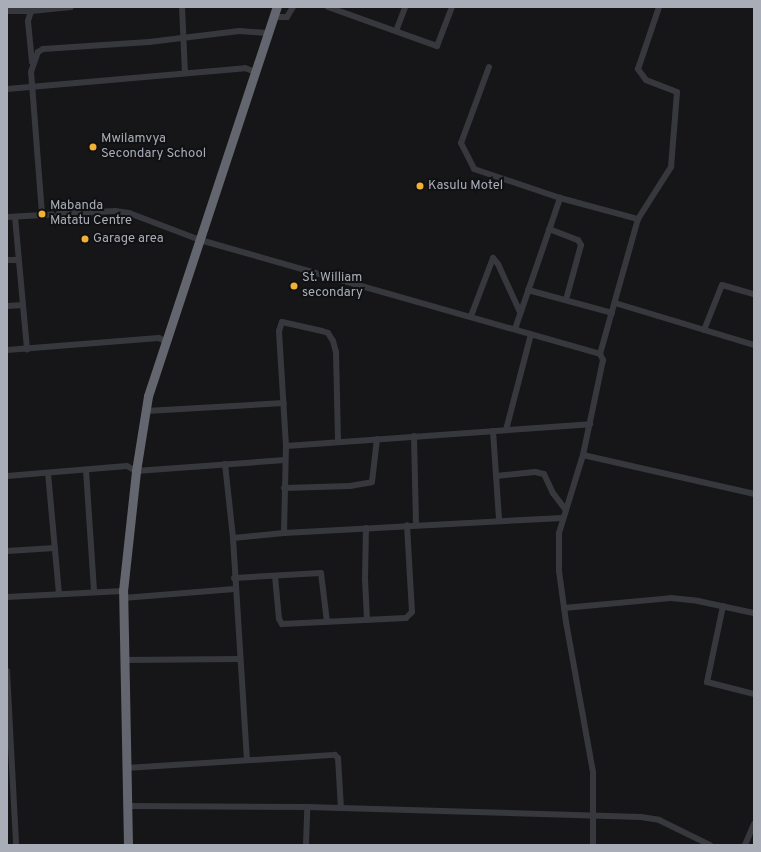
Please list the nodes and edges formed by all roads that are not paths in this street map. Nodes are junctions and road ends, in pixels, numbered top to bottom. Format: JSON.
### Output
{"nodes":[{"id":1,"x":71,"y":7,"type":"edge"},
{"id":2,"x":182,"y":7,"type":"edge"},
{"id":3,"x":277,"y":7,"type":"edge"},
{"id":4,"x":293,"y":7,"type":"edge"},
{"id":5,"x":328,"y":7,"type":"edge"},
{"id":6,"x":404,"y":7,"type":"edge"},
{"id":7,"x":452,"y":7,"type":"edge"},
{"id":8,"x":659,"y":7,"type":"edge"},
{"id":9,"x":30,"y":11,"type":"junction"},
{"id":10,"x":7,"y":12,"type":"edge"},
{"id":11,"x":273,"y":17,"type":"junction"},
{"id":12,"x":396,"y":32,"type":"junction"},
{"id":13,"x":267,"y":33,"type":"junction"},
{"id":14,"x":182,"y":38,"type":"junction"},
{"id":15,"x":32,"y":63,"type":"junction"},
{"id":16,"x":489,"y":67,"type":"dead end"},
{"id":17,"x":253,"y":71,"type":"junction"},
{"id":18,"x":185,"y":73,"type":"junction"},
{"id":19,"x":32,"y":87,"type":"junction"},
{"id":20,"x":7,"y":89,"type":"edge"},
{"id":21,"x":560,"y":198,"type":"junction"},
{"id":22,"x":42,"y":214,"type":"junction"},
{"id":23,"x":14,"y":216,"type":"junction"},
{"id":24,"x":7,"y":217,"type":"edge"},
{"id":25,"x":638,"y":219,"type":"junction"},
{"id":26,"x":549,"y":229,"type":"junction"},
{"id":27,"x":200,"y":240,"type":"junction"},
{"id":28,"x":7,"y":260,"type":"edge"},
{"id":29,"x":18,"y":260,"type":"junction"},
{"id":30,"x":528,"y":290,"type":"junction"},
{"id":31,"x":754,"y":294,"type":"edge"},
{"id":32,"x":566,"y":300,"type":"junction"},
{"id":33,"x":615,"y":303,"type":"junction"},
{"id":34,"x":23,"y":304,"type":"junction"},
{"id":35,"x":7,"y":306,"type":"edge"},
{"id":36,"x":520,"y":312,"type":"junction"},
{"id":37,"x":612,"y":313,"type":"junction"},
{"id":38,"x":471,"y":316,"type":"junction"},
{"id":39,"x":514,"y":329,"type":"junction"},
{"id":40,"x":704,"y":330,"type":"junction"},
{"id":41,"x":531,"y":334,"type":"junction"},
{"id":42,"x":165,"y":341,"type":"junction"},
{"id":43,"x":754,"y":345,"type":"edge"},
{"id":44,"x":27,"y":349,"type":"junction"},
{"id":45,"x":7,"y":350,"type":"edge"},
{"id":46,"x":600,"y":354,"type":"junction"},
{"id":47,"x":284,"y":403,"type":"junction"},
{"id":48,"x":146,"y":411,"type":"junction"},
{"id":49,"x":590,"y":424,"type":"junction"},
{"id":50,"x":506,"y":430,"type":"junction"},
{"id":51,"x":493,"y":431,"type":"junction"},
{"id":52,"x":414,"y":436,"type":"junction"},
{"id":53,"x":376,"y":439,"type":"junction"},
{"id":54,"x":338,"y":442,"type":"junction"},
{"id":55,"x":286,"y":446,"type":"junction"},
{"id":56,"x":583,"y":455,"type":"junction"},
{"id":57,"x":285,"y":460,"type":"junction"},
{"id":58,"x":225,"y":464,"type":"junction"},
{"id":59,"x":86,"y":470,"type":"junction"},
{"id":60,"x":136,"y":471,"type":"junction"},
{"id":61,"x":48,"y":473,"type":"junction"},
{"id":62,"x":7,"y":476,"type":"edge"},
{"id":63,"x":496,"y":476,"type":"junction"},
{"id":64,"x":284,"y":488,"type":"junction"},
{"id":65,"x":754,"y":494,"type":"edge"},
{"id":66,"x":566,"y":510,"type":"junction"},
{"id":67,"x":564,"y":518,"type":"junction"},
{"id":68,"x":499,"y":520,"type":"junction"},
{"id":69,"x":407,"y":525,"type":"junction"},
{"id":70,"x":416,"y":525,"type":"junction"},
{"id":71,"x":366,"y":528,"type":"junction"},
{"id":72,"x":284,"y":533,"type":"junction"},
{"id":73,"x":233,"y":538,"type":"junction"},
{"id":74,"x":55,"y":548,"type":"junction"},
{"id":75,"x":7,"y":551,"type":"edge"},
{"id":76,"x":275,"y":576,"type":"junction"},
{"id":77,"x":234,"y":578,"type":"junction"},
{"id":78,"x":235,"y":589,"type":"junction"},
{"id":79,"x":94,"y":590,"type":"junction"},
{"id":80,"x":59,"y":593,"type":"junction"},
{"id":81,"x":123,"y":594,"type":"junction"},
{"id":82,"x":7,"y":597,"type":"edge"},
{"id":83,"x":723,"y":606,"type":"junction"},
{"id":84,"x":564,"y":608,"type":"junction"},
{"id":85,"x":754,"y":614,"type":"edge"},
{"id":86,"x":367,"y":620,"type":"junction"},
{"id":87,"x":327,"y":622,"type":"junction"},
{"id":88,"x":240,"y":659,"type":"junction"},
{"id":89,"x":124,"y":660,"type":"junction"},
{"id":90,"x":7,"y":671,"type":"edge"},
{"id":91,"x":754,"y":694,"type":"edge"},
{"id":92,"x":247,"y":759,"type":"junction"},
{"id":93,"x":126,"y":768,"type":"junction"},
{"id":94,"x":127,"y":806,"type":"junction"},
{"id":95,"x":307,"y":807,"type":"junction"},
{"id":96,"x":340,"y":808,"type":"junction"},
{"id":97,"x":593,"y":815,"type":"junction"},
{"id":98,"x":754,"y":824,"type":"edge"},
{"id":99,"x":16,"y":845,"type":"edge"},
{"id":100,"x":128,"y":845,"type":"edge"},
{"id":101,"x":306,"y":845,"type":"edge"},
{"id":102,"x":593,"y":845,"type":"edge"},
{"id":103,"x":710,"y":845,"type":"edge"},
{"id":104,"x":745,"y":845,"type":"edge"}],
"edges":[{"from":1,"to":9,"type":"street"},
{"from":2,"to":14,"type":"street"},
{"from":3,"to":11,"type":"highway"},
{"from":4,"to":11,"type":"street"},
{"from":5,"to":12,"type":"street"},
{"from":6,"to":12,"type":"street"},
{"from":7,"to":12,"type":"street"},
{"from":8,"to":25,"type":"street"},
{"from":9,"to":10,"type":"street"},
{"from":9,"to":15,"type":"street"},
{"from":11,"to":13,"type":"highway"},
{"from":13,"to":14,"type":"street"},
{"from":13,"to":17,"type":"highway"},
{"from":14,"to":15,"type":"street"},
{"from":14,"to":18,"type":"street"},
{"from":15,"to":19,"type":"street"},
{"from":16,"to":21,"type":"street"},
{"from":17,"to":18,"type":"street"},
{"from":17,"to":27,"type":"highway"},
{"from":18,"to":19,"type":"street"},
{"from":19,"to":20,"type":"street"},
{"from":19,"to":22,"type":"street"},
{"from":21,"to":25,"type":"street"},
{"from":21,"to":26,"type":"street"},
{"from":22,"to":23,"type":"street"},
{"from":22,"to":27,"type":"street"},
{"from":23,"to":24,"type":"street"},
{"from":23,"to":29,"type":"street"},
{"from":25,"to":33,"type":"street"},
{"from":26,"to":30,"type":"street"},
{"from":26,"to":32,"type":"street"},
{"from":27,"to":38,"type":"street"},
{"from":27,"to":42,"type":"highway"},
{"from":28,"to":29,"type":"street"},
{"from":29,"to":34,"type":"street"},
{"from":30,"to":32,"type":"street"},
{"from":30,"to":36,"type":"street"},
{"from":31,"to":40,"type":"street"},
{"from":32,"to":37,"type":"street"},
{"from":33,"to":37,"type":"street"},
{"from":33,"to":40,"type":"street"},
{"from":34,"to":35,"type":"street"},
{"from":34,"to":44,"type":"street"},
{"from":36,"to":38,"type":"street"},
{"from":36,"to":39,"type":"street"},
{"from":37,"to":46,"type":"street"},
{"from":38,"to":39,"type":"street"},
{"from":39,"to":41,"type":"street"},
{"from":40,"to":43,"type":"street"},
{"from":41,"to":46,"type":"street"},
{"from":41,"to":50,"type":"street"},
{"from":42,"to":44,"type":"street"},
{"from":42,"to":48,"type":"highway"},
{"from":44,"to":45,"type":"street"},
{"from":46,"to":49,"type":"street"},
{"from":47,"to":48,"type":"street"},
{"from":47,"to":54,"type":"street"},
{"from":47,"to":55,"type":"street"},
{"from":48,"to":60,"type":"highway"},
{"from":49,"to":50,"type":"street"},
{"from":49,"to":56,"type":"street"},
{"from":50,"to":51,"type":"street"},
{"from":51,"to":52,"type":"street"},
{"from":51,"to":63,"type":"street"},
{"from":52,"to":53,"type":"street"},
{"from":52,"to":70,"type":"street"},
{"from":53,"to":54,"type":"street"},
{"from":53,"to":64,"type":"street"},
{"from":54,"to":55,"type":"street"},
{"from":55,"to":57,"type":"street"},
{"from":56,"to":65,"type":"street"},
{"from":56,"to":66,"type":"street"},
{"from":57,"to":58,"type":"street"},
{"from":57,"to":64,"type":"street"},
{"from":58,"to":60,"type":"street"},
{"from":58,"to":73,"type":"street"},
{"from":59,"to":60,"type":"street"},
{"from":59,"to":61,"type":"street"},
{"from":59,"to":79,"type":"street"},
{"from":60,"to":81,"type":"highway"},
{"from":61,"to":62,"type":"street"},
{"from":61,"to":74,"type":"street"},
{"from":63,"to":66,"type":"street"},
{"from":63,"to":68,"type":"street"},
{"from":64,"to":72,"type":"street"},
{"from":66,"to":67,"type":"street"},
{"from":67,"to":68,"type":"street"},
{"from":67,"to":84,"type":"street"},
{"from":68,"to":70,"type":"street"},
{"from":69,"to":70,"type":"street"},
{"from":69,"to":71,"type":"street"},
{"from":69,"to":86,"type":"street"},
{"from":71,"to":72,"type":"street"},
{"from":71,"to":86,"type":"street"},
{"from":72,"to":73,"type":"street"},
{"from":73,"to":77,"type":"street"},
{"from":74,"to":75,"type":"street"},
{"from":74,"to":80,"type":"street"},
{"from":76,"to":77,"type":"street"},
{"from":76,"to":87,"type":"street"},
{"from":76,"to":87,"type":"street"},
{"from":77,"to":78,"type":"street"},
{"from":78,"to":81,"type":"street"},
{"from":78,"to":88,"type":"street"},
{"from":79,"to":80,"type":"street"},
{"from":79,"to":81,"type":"street"},
{"from":80,"to":82,"type":"street"},
{"from":81,"to":89,"type":"highway"},
{"from":83,"to":84,"type":"street"},
{"from":83,"to":85,"type":"street"},
{"from":83,"to":91,"type":"street"},
{"from":84,"to":97,"type":"street"},
{"from":86,"to":87,"type":"street"},
{"from":88,"to":89,"type":"street"},
{"from":88,"to":92,"type":"street"},
{"from":89,"to":93,"type":"highway"},
{"from":90,"to":99,"type":"street"},
{"from":92,"to":93,"type":"street"},
{"from":92,"to":96,"type":"street"},
{"from":93,"to":94,"type":"highway"},
{"from":94,"to":95,"type":"street"},
{"from":94,"to":100,"type":"highway"},
{"from":95,"to":96,"type":"street"},
{"from":95,"to":101,"type":"street"},
{"from":96,"to":97,"type":"street"},
{"from":97,"to":102,"type":"street"},
{"from":97,"to":103,"type":"street"},
{"from":98,"to":104,"type":"street"}]}
